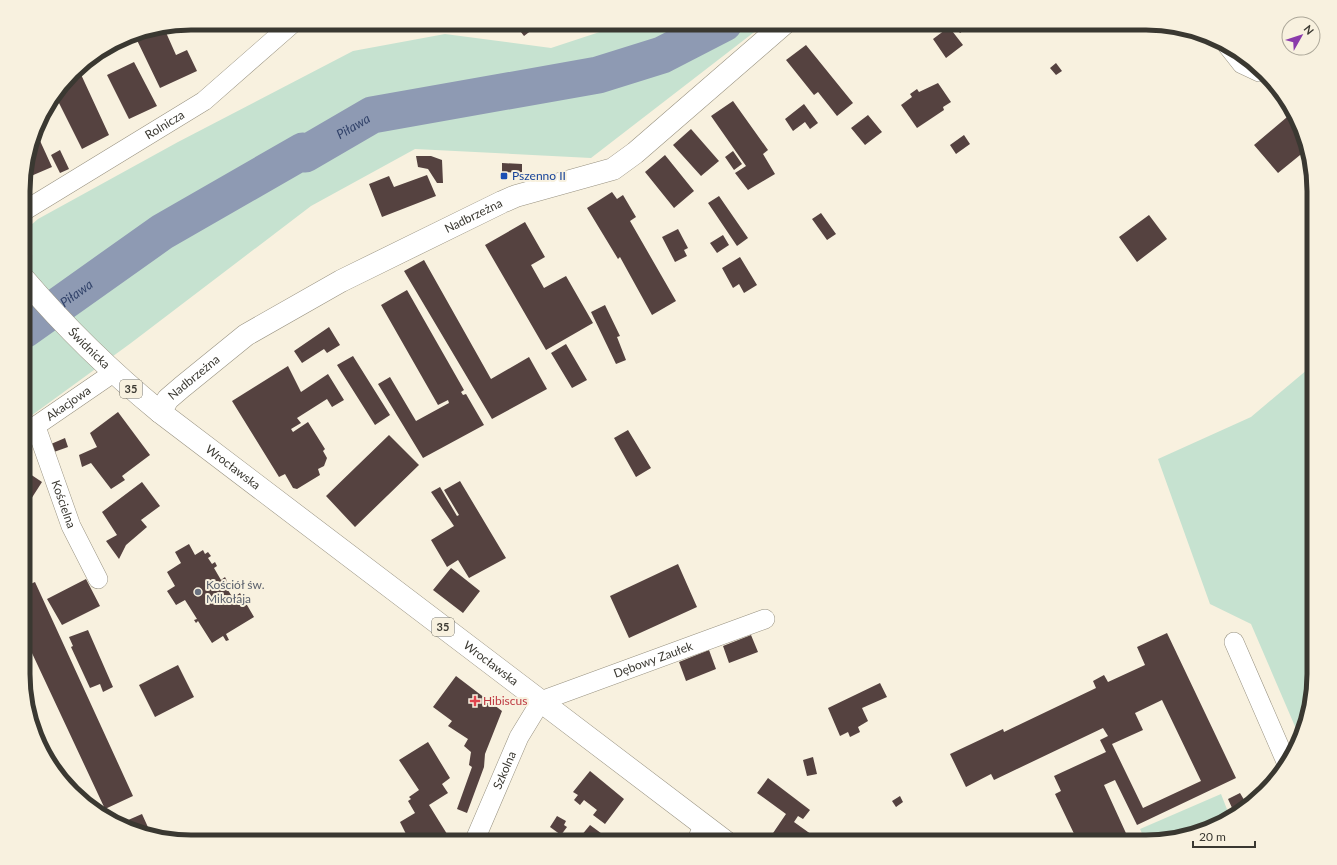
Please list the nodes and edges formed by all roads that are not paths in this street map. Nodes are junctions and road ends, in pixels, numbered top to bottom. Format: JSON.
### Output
{"nodes":[{"id":1,"x":285,"y":30,"type":"edge"},
{"id":2,"x":777,"y":30,"type":"edge"},
{"id":3,"x":1238,"y":59,"type":"edge"},
{"id":4,"x":1249,"y":67,"type":"edge"},
{"id":5,"x":30,"y":207,"type":"edge"},
{"id":6,"x":30,"y":286,"type":"edge"},
{"id":7,"x":108,"y":369,"type":"junction"},
{"id":8,"x":160,"y":412,"type":"junction"},
{"id":9,"x":30,"y":431,"type":"edge"},
{"id":10,"x":98,"y":579,"type":"dead end"},
{"id":11,"x":766,"y":619,"type":"dead end"},
{"id":12,"x":1234,"y":642,"type":"dead end"},
{"id":13,"x":541,"y":701,"type":"junction"},
{"id":14,"x":1284,"y":756,"type":"edge"},
{"id":15,"x":700,"y":833,"type":"edge"},
{"id":16,"x":477,"y":835,"type":"edge"}],
"edges":[{"from":1,"to":5,"type":"street","name":"Rolnicza"},
{"from":2,"to":8,"type":"main road","name":"Nadbrzeżna"},
{"from":3,"to":4,"type":"street"},
{"from":6,"to":7,"type":"main road","name":"Świdnicka","number":"35"},
{"from":7,"to":8,"type":"main road","name":"Świdnicka","number":"35"},
{"from":7,"to":9,"type":"street","name":"Akacjowa"},
{"from":8,"to":13,"type":"main road","name":"Wrocławska","number":"35"},
{"from":9,"to":10,"type":"street","name":"Kościelna"},
{"from":11,"to":13,"type":"street","name":"Dębowy Zaułek"},
{"from":12,"to":14,"type":"street"},
{"from":13,"to":15,"type":"main road","name":"Wrocławska","number":"35"},
{"from":13,"to":16,"type":"street","name":"Szkolna"}]}
